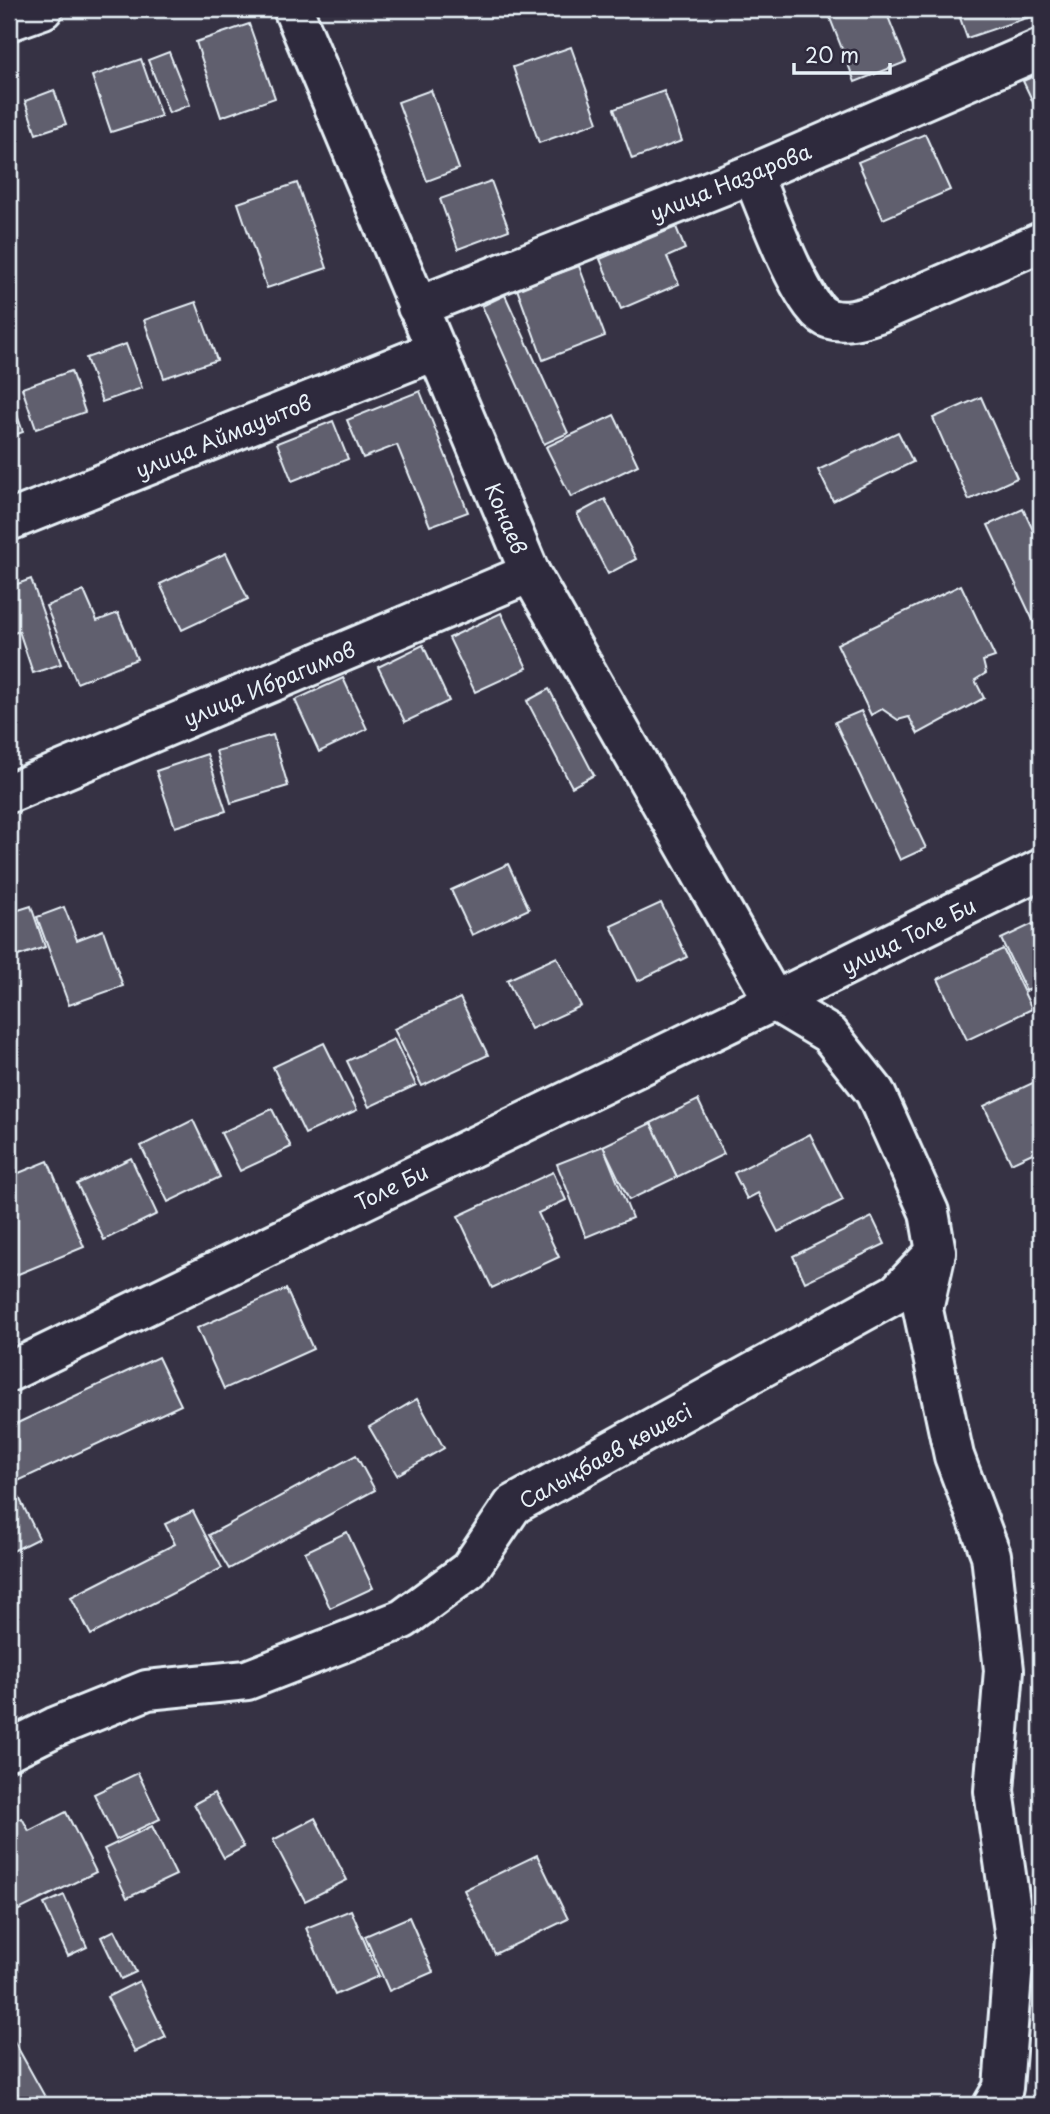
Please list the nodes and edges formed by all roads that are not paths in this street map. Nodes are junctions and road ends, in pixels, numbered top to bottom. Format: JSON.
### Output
{"nodes":[{"id":1,"x":43,"y":9,"type":"edge"},
{"id":2,"x":293,"y":9,"type":"edge"},
{"id":3,"x":9,"y":21,"type":"edge"},
{"id":4,"x":1041,"y":49,"type":"edge"},
{"id":5,"x":752,"y":174,"type":"junction"},
{"id":6,"x":1041,"y":242,"type":"edge"},
{"id":7,"x":417,"y":307,"type":"junction"},
{"id":8,"x":437,"y":350,"type":"junction"},
{"id":9,"x":9,"y":521,"type":"edge"},
{"id":10,"x":530,"y":572,"type":"junction"},
{"id":11,"x":9,"y":793,"type":"edge"},
{"id":12,"x":1041,"y":869,"type":"edge"},
{"id":13,"x":774,"y":1001,"type":"junction"},
{"id":14,"x":936,"y":1252,"type":"junction"},
{"id":15,"x":9,"y":1372,"type":"edge"},
{"id":16,"x":9,"y":1750,"type":"edge"},
{"id":17,"x":993,"y":2105,"type":"edge"}],
"edges":[{"from":1,"to":3,"type":"street"},
{"from":2,"to":7,"type":"street","name":"Конаев"},
{"from":4,"to":5,"type":"street","name":"улица Назарова"},
{"from":5,"to":6,"type":"street"},
{"from":5,"to":7,"type":"street","name":"улица Назарова"},
{"from":7,"to":8,"type":"street","name":"Конаев"},
{"from":8,"to":9,"type":"street","name":"улица Аймауытов"},
{"from":8,"to":10,"type":"street","name":"Конаев"},
{"from":10,"to":11,"type":"street","name":"улица Ибрагимов"},
{"from":10,"to":13,"type":"street","name":"Конаев"},
{"from":12,"to":13,"type":"street","name":"улица Толе Би"},
{"from":13,"to":14,"type":"street"},
{"from":13,"to":15,"type":"street","name":"Толе Би"},
{"from":14,"to":16,"type":"street","name":"Салықбаев көшесі"},
{"from":14,"to":17,"type":"street"}]}
